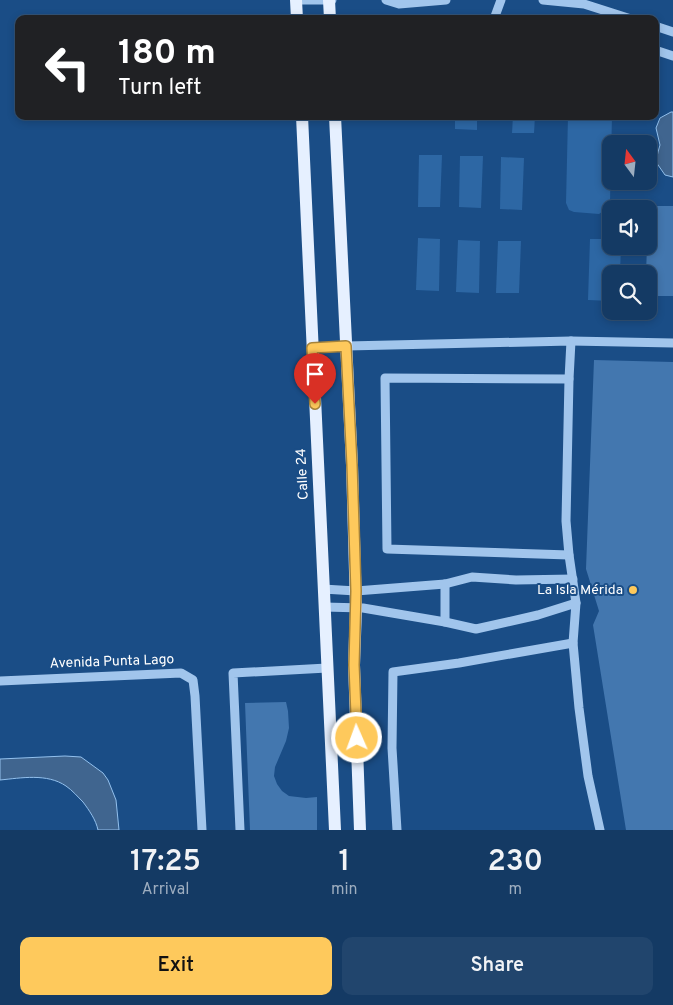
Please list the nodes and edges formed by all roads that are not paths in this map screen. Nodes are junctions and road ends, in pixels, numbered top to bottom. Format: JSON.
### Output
{"nodes":[{"id":1,"x":296,"y":0,"type":"edge"},
{"id":2,"x":330,"y":0,"type":"edge"},
{"id":3,"x":386,"y":0,"type":"edge"},
{"id":4,"x":446,"y":0,"type":"edge"},
{"id":5,"x":501,"y":0,"type":"edge"},
{"id":6,"x":543,"y":0,"type":"edge"},
{"id":7,"x":297,"y":15,"type":"edge"},
{"id":8,"x":330,"y":15,"type":"edge"},
{"id":9,"x":495,"y":15,"type":"edge"},
{"id":10,"x":618,"y":15,"type":"edge"},
{"id":11,"x":659,"y":27,"type":"edge"},
{"id":12,"x":673,"y":32,"type":"edge"},
{"id":13,"x":659,"y":51,"type":"edge"},
{"id":14,"x":673,"y":56,"type":"edge"},
{"id":15,"x":302,"y":120,"type":"edge"},
{"id":16,"x":335,"y":120,"type":"edge"},
{"id":17,"x":571,"y":341,"type":"junction"},
{"id":18,"x":673,"y":343,"type":"edge"},
{"id":19,"x":346,"y":346,"type":"junction"},
{"id":20,"x":312,"y":348,"type":"junction"},
{"id":21,"x":569,"y":379,"type":"junction"},
{"id":22,"x":569,"y":555,"type":"junction"},
{"id":23,"x":573,"y":579,"type":"junction"},
{"id":24,"x":445,"y":584,"type":"junction"},
{"id":25,"x":323,"y":590,"type":"junction"},
{"id":26,"x":356,"y":591,"type":"junction"},
{"id":27,"x":576,"y":603,"type":"junction"},
{"id":28,"x":324,"y":607,"type":"junction"},
{"id":29,"x":356,"y":608,"type":"junction"},
{"id":30,"x":445,"y":622,"type":"junction"},
{"id":31,"x":573,"y":643,"type":"junction"},
{"id":32,"x":327,"y":668,"type":"junction"},
{"id":33,"x":0,"y":681,"type":"edge"},
{"id":34,"x":202,"y":830,"type":"edge"},
{"id":35,"x":240,"y":830,"type":"edge"},
{"id":36,"x":335,"y":830,"type":"edge"},
{"id":37,"x":360,"y":830,"type":"edge"},
{"id":38,"x":397,"y":830,"type":"edge"},
{"id":39,"x":600,"y":830,"type":"edge"}],
"edges":[{"from":1,"to":2,"type":"street"},
{"from":1,"to":7,"type":"main road"},
{"from":2,"to":8,"type":"main road"},
{"from":3,"to":4,"type":"street"},
{"from":5,"to":9,"type":"street"},
{"from":6,"to":10,"type":"street"},
{"from":11,"to":12,"type":"street"},
{"from":13,"to":14,"type":"street"},
{"from":15,"to":20,"type":"main road","name":"Calle 24"},
{"from":16,"to":19,"type":"main road"},
{"from":17,"to":18,"type":"street"},
{"from":17,"to":19,"type":"street"},
{"from":17,"to":21,"type":"street"},
{"from":19,"to":20,"type":"street"},
{"from":19,"to":26,"type":"main road"},
{"from":20,"to":25,"type":"main road","name":"Calle 24"},
{"from":21,"to":22,"type":"street"},
{"from":21,"to":22,"type":"street"},
{"from":22,"to":23,"type":"street"},
{"from":23,"to":24,"type":"street"},
{"from":23,"to":27,"type":"street"},
{"from":24,"to":26,"type":"street"},
{"from":24,"to":30,"type":"street"},
{"from":25,"to":26,"type":"street"},
{"from":25,"to":28,"type":"main road","name":"Calle 24"},
{"from":26,"to":29,"type":"main road"},
{"from":27,"to":30,"type":"street"},
{"from":27,"to":31,"type":"street"},
{"from":28,"to":29,"type":"street"},
{"from":28,"to":32,"type":"main road","name":"Calle 24"},
{"from":29,"to":30,"type":"street"},
{"from":29,"to":37,"type":"main road"},
{"from":31,"to":38,"type":"street"},
{"from":31,"to":39,"type":"street"},
{"from":32,"to":35,"type":"street"},
{"from":32,"to":36,"type":"main road","name":"Calle 24"},
{"from":33,"to":34,"type":"street","name":"Avenida Punta Lago"}]}
